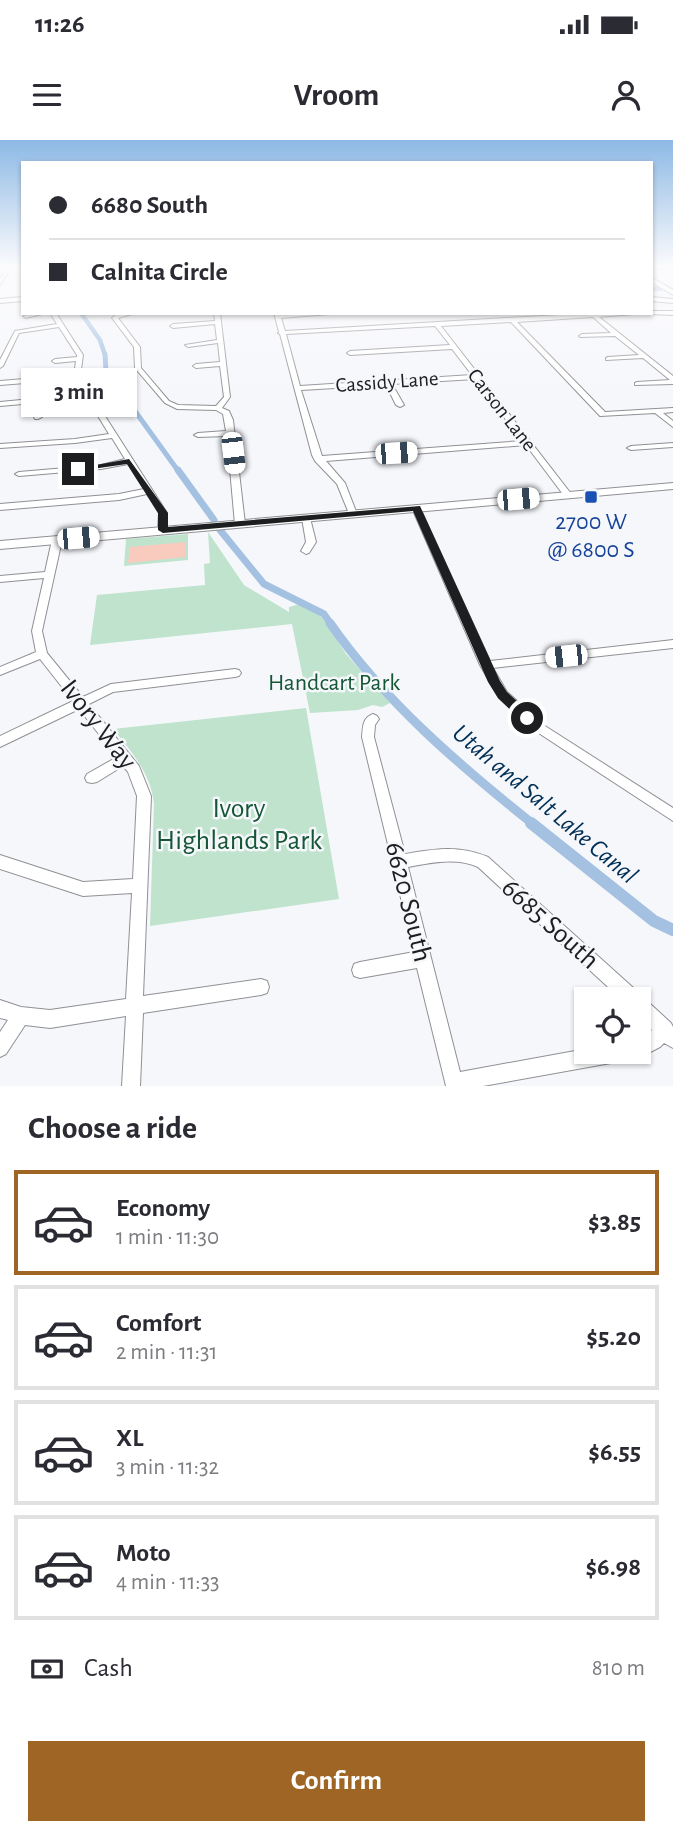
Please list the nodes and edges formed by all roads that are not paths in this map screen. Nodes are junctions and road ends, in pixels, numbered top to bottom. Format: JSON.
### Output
{"nodes":[{"id":1,"x":653,"y":313,"type":"edge"},
{"id":2,"x":673,"y":313,"type":"edge"},
{"id":3,"x":32,"y":315,"type":"edge"},
{"id":4,"x":54,"y":315,"type":"edge"},
{"id":5,"x":118,"y":315,"type":"edge"},
{"id":6,"x":277,"y":315,"type":"edge"},
{"id":7,"x":542,"y":315,"type":"edge"},
{"id":8,"x":581,"y":315,"type":"edge"},
{"id":9,"x":594,"y":315,"type":"edge"},
{"id":10,"x":26,"y":316,"type":"dead end"},
{"id":11,"x":217,"y":317,"type":"edge"},
{"id":12,"x":546,"y":318,"type":"junction"},
{"id":13,"x":512,"y":320,"type":"junction"},
{"id":14,"x":61,"y":325,"type":"junction"},
{"id":15,"x":437,"y":325,"type":"junction"},
{"id":16,"x":173,"y":326,"type":"dead end"},
{"id":17,"x":281,"y":334,"type":"junction"},
{"id":18,"x":617,"y":334,"type":"junction"},
{"id":19,"x":582,"y":336,"type":"dead end"},
{"id":20,"x":221,"y":341,"type":"junction"},
{"id":21,"x":188,"y":345,"type":"dead end"},
{"id":22,"x":9,"y":346,"type":"junction"},
{"id":23,"x":0,"y":347,"type":"edge"},
{"id":24,"x":454,"y":347,"type":"junction"},
{"id":25,"x":351,"y":353,"type":"dead end"},
{"id":26,"x":644,"y":356,"type":"junction"},
{"id":27,"x":80,"y":359,"type":"junction"},
{"id":28,"x":608,"y":359,"type":"dead end"},
{"id":29,"x":55,"y":361,"type":"dead end"},
{"id":30,"x":223,"y":364,"type":"junction"},
{"id":31,"x":0,"y":366,"type":"edge"},
{"id":32,"x":196,"y":366,"type":"dead end"},
{"id":33,"x":77,"y":377,"type":"junction"},
{"id":34,"x":476,"y":377,"type":"junction"},
{"id":35,"x":673,"y":380,"type":"edge"},
{"id":36,"x":388,"y":382,"type":"junction"},
{"id":37,"x":0,"y":383,"type":"edge"},
{"id":38,"x":637,"y":384,"type":"dead end"},
{"id":39,"x":297,"y":388,"type":"junction"},
{"id":40,"x":88,"y":396,"type":"junction"},
{"id":41,"x":38,"y":401,"type":"junction"},
{"id":42,"x":0,"y":404,"type":"edge"},
{"id":43,"x":400,"y":405,"type":"dead end"},
{"id":44,"x":218,"y":408,"type":"junction"},
{"id":45,"x":673,"y":410,"type":"edge"},
{"id":46,"x":658,"y":412,"type":"junction"},
{"id":47,"x":38,"y":417,"type":"dead end"},
{"id":48,"x":673,"y":425,"type":"edge"},
{"id":49,"x":231,"y":433,"type":"junction"},
{"id":50,"x":198,"y":435,"type":"dead end"},
{"id":51,"x":112,"y":436,"type":"junction"},
{"id":52,"x":526,"y":443,"type":"junction"},
{"id":53,"x":673,"y":445,"type":"edge"},
{"id":54,"x":0,"y":446,"type":"edge"},
{"id":55,"x":631,"y":448,"type":"dead end"},
{"id":56,"x":318,"y":459,"type":"junction"},
{"id":57,"x":129,"y":461,"type":"junction"},
{"id":58,"x":19,"y":474,"type":"dead end"},
{"id":59,"x":673,"y":486,"type":"edge"},
{"id":60,"x":148,"y":491,"type":"junction"},
{"id":61,"x":568,"y":495,"type":"junction"},
{"id":62,"x":0,"y":507,"type":"edge"},
{"id":63,"x":416,"y":508,"type":"junction"},
{"id":64,"x":353,"y":514,"type":"junction"},
{"id":65,"x":306,"y":518,"type":"junction"},
{"id":66,"x":240,"y":524,"type":"junction"},
{"id":67,"x":163,"y":530,"type":"junction"},
{"id":68,"x":57,"y":540,"type":"junction"},
{"id":69,"x":0,"y":545,"type":"edge"},
{"id":70,"x":306,"y":551,"type":"dead end"},
{"id":71,"x":50,"y":574,"type":"junction"},
{"id":72,"x":0,"y":579,"type":"edge"},
{"id":73,"x":673,"y":643,"type":"edge"},
{"id":74,"x":42,"y":654,"type":"junction"},
{"id":75,"x":486,"y":665,"type":"junction"},
{"id":76,"x":0,"y":671,"type":"edge"},
{"id":77,"x":235,"y":673,"type":"dead end"},
{"id":78,"x":81,"y":703,"type":"junction"},
{"id":79,"x":373,"y":719,"type":"dead end"},
{"id":80,"x":0,"y":742,"type":"edge"},
{"id":81,"x":125,"y":759,"type":"junction"},
{"id":82,"x":92,"y":778,"type":"dead end"},
{"id":83,"x":673,"y":815,"type":"edge"},
{"id":84,"x":0,"y":862,"type":"edge"},
{"id":85,"x":398,"y":862,"type":"junction"},
{"id":86,"x":141,"y":885,"type":"junction"},
{"id":87,"x":422,"y":959,"type":"junction"},
{"id":88,"x":360,"y":970,"type":"dead end"},
{"id":89,"x":261,"y":986,"type":"dead end"},
{"id":90,"x":620,"y":987,"type":"edge"},
{"id":91,"x":136,"y":1006,"type":"junction"},
{"id":92,"x":0,"y":1009,"type":"edge"},
{"id":93,"x":21,"y":1016,"type":"junction"},
{"id":94,"x":651,"y":1017,"type":"edge"},
{"id":95,"x":669,"y":1034,"type":"edge"},
{"id":96,"x":651,"y":1043,"type":"edge"},
{"id":97,"x":0,"y":1048,"type":"edge"},
{"id":98,"x":574,"y":1061,"type":"edge"},
{"id":99,"x":454,"y":1084,"type":"edge"},
{"id":100,"x":131,"y":1086,"type":"edge"}],
"edges":[{"from":1,"to":2,"type":"street"},
{"from":3,"to":10,"type":"street"},
{"from":4,"to":14,"type":"street"},
{"from":5,"to":44,"type":"street"},
{"from":6,"to":17,"type":"street"},
{"from":7,"to":12,"type":"street"},
{"from":8,"to":12,"type":"street"},
{"from":9,"to":18,"type":"street"},
{"from":11,"to":16,"type":"street"},
{"from":11,"to":20,"type":"street"},
{"from":12,"to":13,"type":"street"},
{"from":13,"to":15,"type":"street"},
{"from":13,"to":46,"type":"street"},
{"from":14,"to":22,"type":"street"},
{"from":14,"to":27,"type":"street"},
{"from":15,"to":17,"type":"street"},
{"from":15,"to":24,"type":"street","name":"Carson Lane"},
{"from":17,"to":39,"type":"street"},
{"from":18,"to":19,"type":"street"},
{"from":18,"to":26,"type":"street"},
{"from":20,"to":21,"type":"street"},
{"from":20,"to":30,"type":"street"},
{"from":22,"to":23,"type":"street"},
{"from":22,"to":31,"type":"street"},
{"from":24,"to":25,"type":"street"},
{"from":24,"to":34,"type":"street","name":"Carson Lane"},
{"from":26,"to":28,"type":"street"},
{"from":26,"to":35,"type":"street"},
{"from":27,"to":29,"type":"street"},
{"from":27,"to":33,"type":"street"},
{"from":30,"to":32,"type":"street"},
{"from":30,"to":44,"type":"street"},
{"from":33,"to":37,"type":"street"},
{"from":33,"to":40,"type":"street"},
{"from":34,"to":36,"type":"street","name":"Cassidy Lane"},
{"from":34,"to":52,"type":"street","name":"Carson Lane"},
{"from":35,"to":38,"type":"street"},
{"from":36,"to":39,"type":"street","name":"Cassidy Lane"},
{"from":36,"to":43,"type":"street"},
{"from":39,"to":56,"type":"street"},
{"from":40,"to":41,"type":"street"},
{"from":40,"to":51,"type":"street"},
{"from":41,"to":42,"type":"street"},
{"from":41,"to":47,"type":"street"},
{"from":44,"to":49,"type":"street"},
{"from":45,"to":46,"type":"street"},
{"from":46,"to":48,"type":"street"},
{"from":49,"to":50,"type":"street"},
{"from":49,"to":66,"type":"street"},
{"from":51,"to":54,"type":"street"},
{"from":51,"to":57,"type":"street"},
{"from":52,"to":56,"type":"street"},
{"from":52,"to":61,"type":"street","name":"Carson Lane"},
{"from":53,"to":55,"type":"street"},
{"from":56,"to":64,"type":"street"},
{"from":57,"to":58,"type":"street"},
{"from":57,"to":60,"type":"street"},
{"from":59,"to":61,"type":"main road"},
{"from":60,"to":62,"type":"street"},
{"from":60,"to":67,"type":"street"},
{"from":61,"to":63,"type":"main road"},
{"from":63,"to":64,"type":"main road"},
{"from":63,"to":75,"type":"street"},
{"from":64,"to":65,"type":"main road"},
{"from":65,"to":66,"type":"main road"},
{"from":65,"to":70,"type":"street"},
{"from":66,"to":67,"type":"main road"},
{"from":67,"to":68,"type":"main road"},
{"from":68,"to":69,"type":"main road"},
{"from":68,"to":71,"type":"street"},
{"from":71,"to":72,"type":"street"},
{"from":71,"to":74,"type":"street"},
{"from":73,"to":75,"type":"street"},
{"from":74,"to":76,"type":"street"},
{"from":74,"to":78,"type":"street","name":"Ivory Way"},
{"from":75,"to":83,"type":"street"},
{"from":77,"to":78,"type":"street"},
{"from":78,"to":80,"type":"street"},
{"from":78,"to":81,"type":"street","name":"Ivory Way"},
{"from":79,"to":85,"type":"street","name":"6620 South"},
{"from":81,"to":82,"type":"street"},
{"from":81,"to":86,"type":"street","name":"Ivory Way"},
{"from":84,"to":86,"type":"street"},
{"from":85,"to":87,"type":"street","name":"6620 South"},
{"from":85,"to":90,"type":"street","name":"6685 South"},
{"from":86,"to":91,"type":"street","name":"Ivory Way"},
{"from":87,"to":88,"type":"street"},
{"from":87,"to":99,"type":"street","name":"6620 South"},
{"from":89,"to":91,"type":"street"},
{"from":91,"to":93,"type":"street"},
{"from":91,"to":100,"type":"street","name":"Ivory Way"},
{"from":92,"to":93,"type":"street"},
{"from":93,"to":97,"type":"street"},
{"from":94,"to":95,"type":"street"},
{"from":95,"to":96,"type":"street"},
{"from":98,"to":99,"type":"street"}]}
